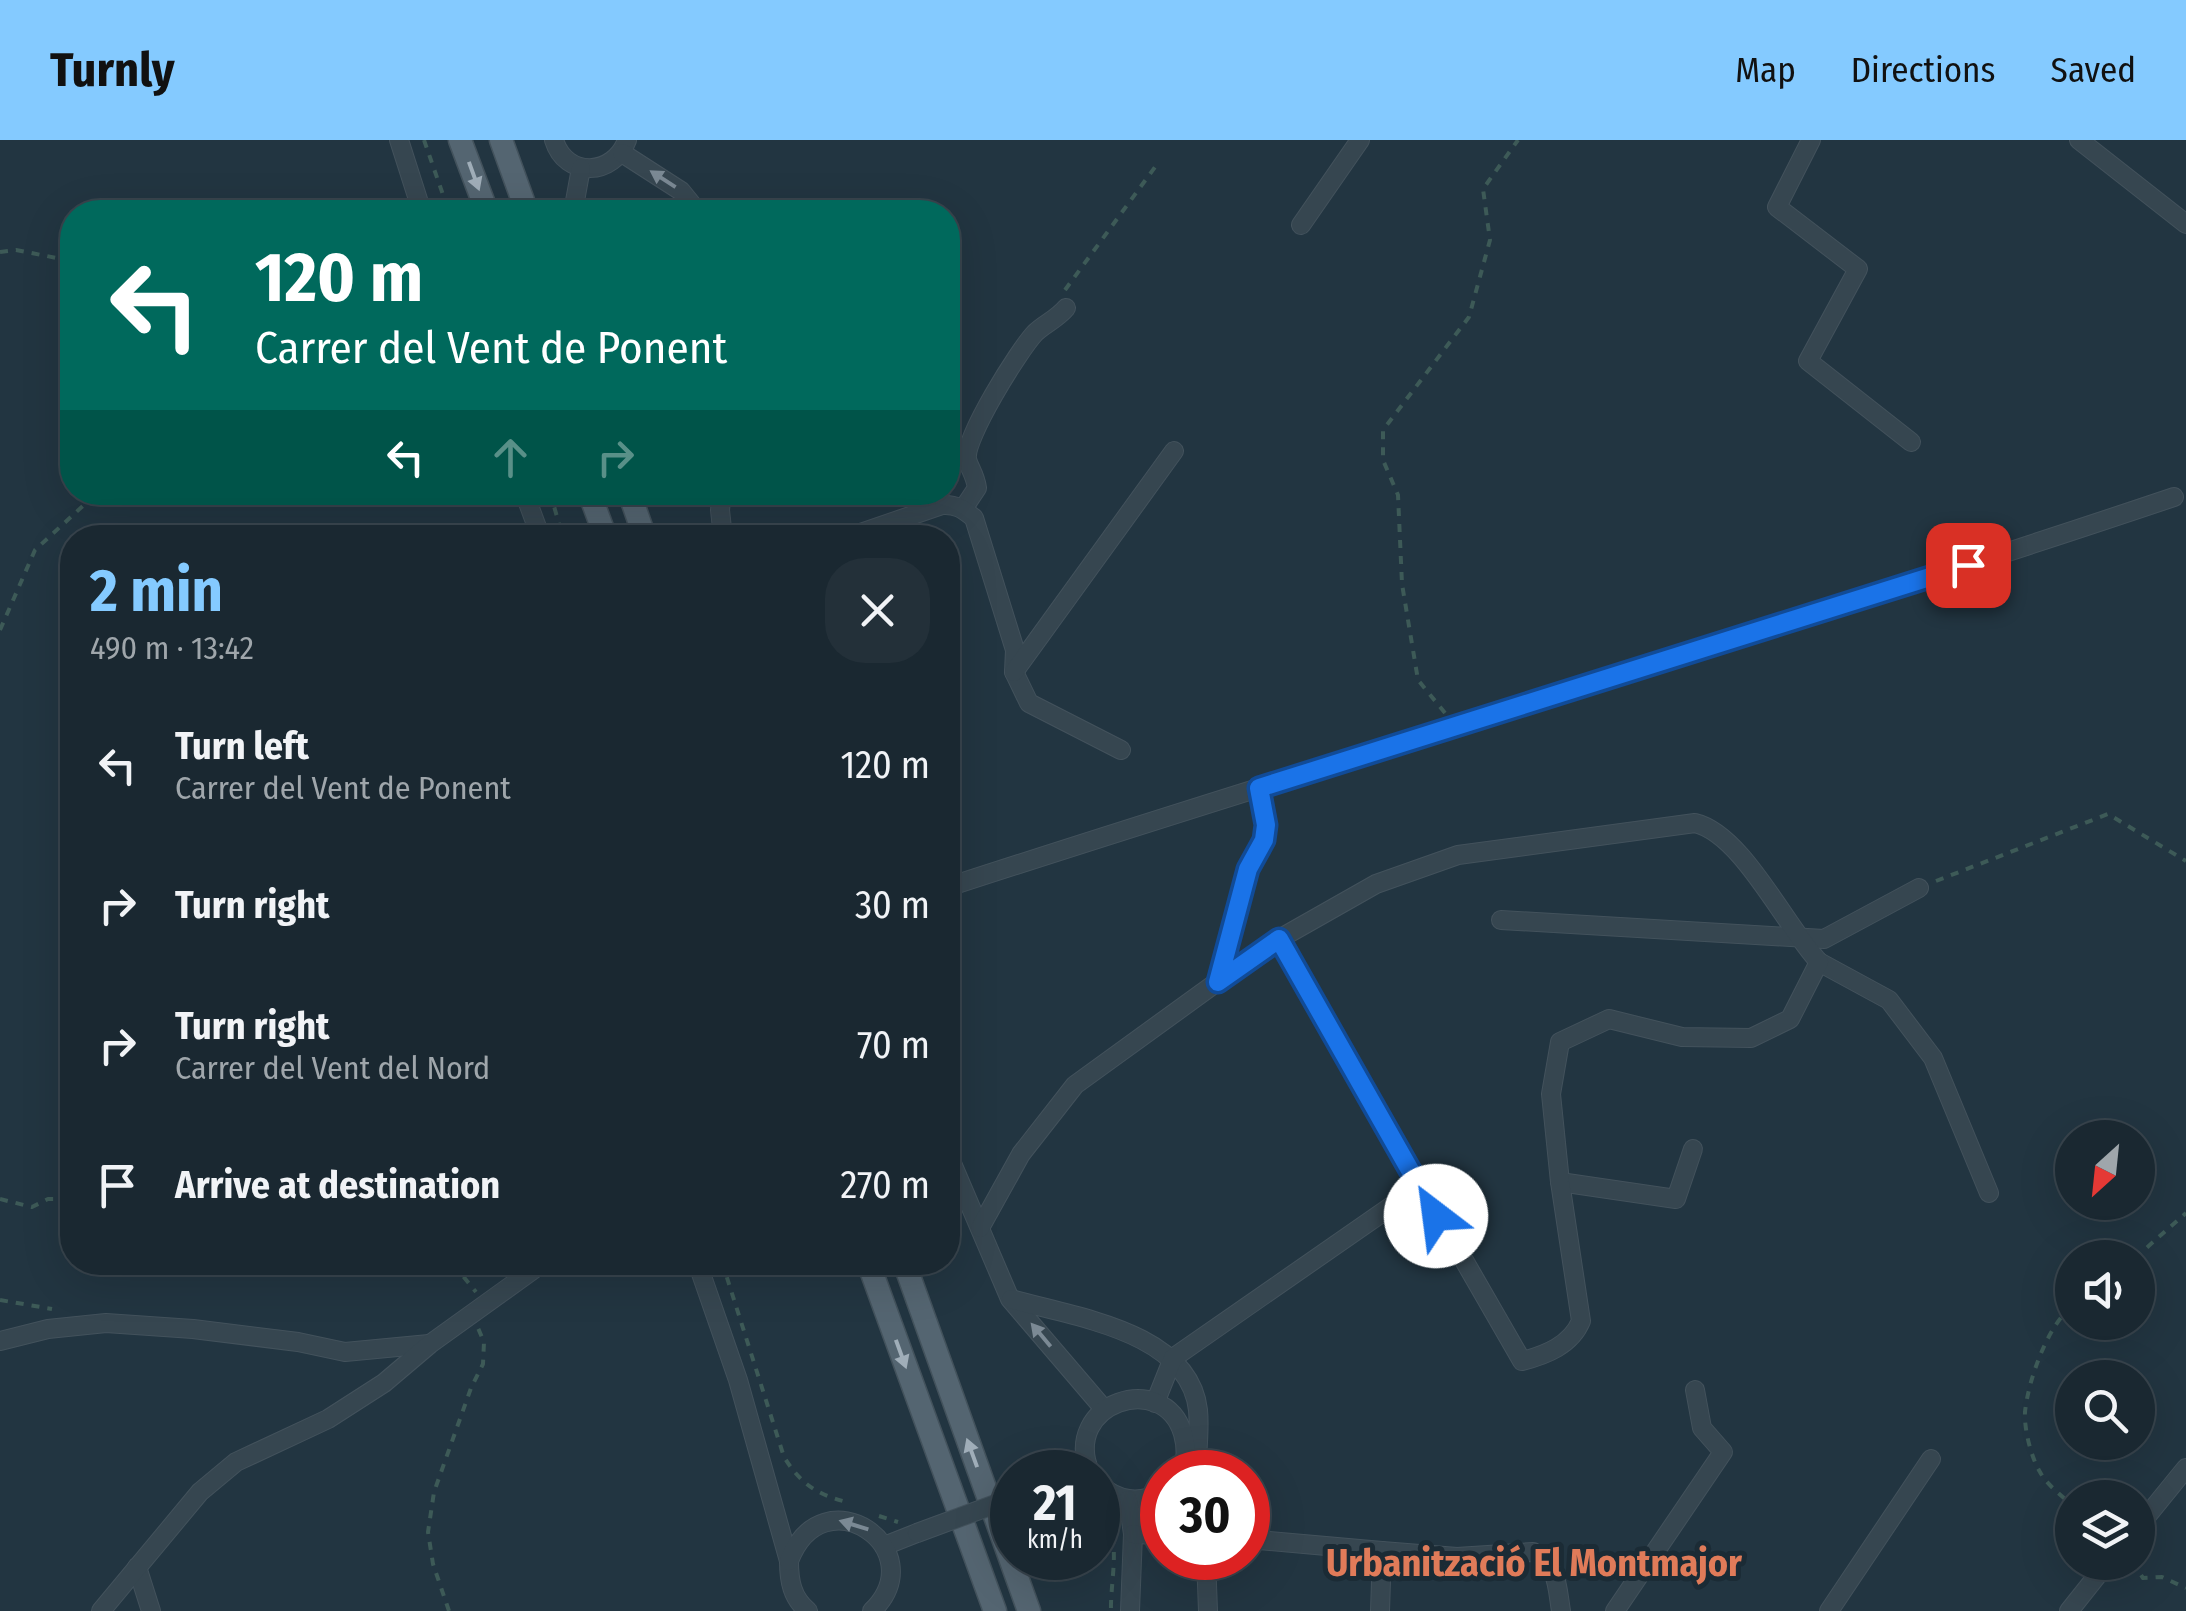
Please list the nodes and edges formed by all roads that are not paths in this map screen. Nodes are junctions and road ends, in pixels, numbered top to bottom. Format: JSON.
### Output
{"nodes":[{"id":1,"x":399,"y":140,"type":"edge"},
{"id":2,"x":460,"y":140,"type":"edge"},
{"id":3,"x":501,"y":140,"type":"edge"},
{"id":4,"x":554,"y":140,"type":"edge"},
{"id":5,"x":1360,"y":140,"type":"edge"},
{"id":6,"x":1811,"y":140,"type":"edge"},
{"id":7,"x":2079,"y":140,"type":"edge"},
{"id":8,"x":625,"y":146,"type":"edge"},
{"id":9,"x":581,"y":168,"type":"junction"},
{"id":10,"x":418,"y":200,"type":"edge"},
{"id":11,"x":482,"y":200,"type":"edge"},
{"id":12,"x":523,"y":200,"type":"edge"},
{"id":13,"x":575,"y":200,"type":"edge"},
{"id":14,"x":688,"y":200,"type":"edge"},
{"id":15,"x":2186,"y":224,"type":"edge"},
{"id":16,"x":1301,"y":225,"type":"dead end"},
{"id":17,"x":1066,"y":308,"type":"dead end"},
{"id":18,"x":1911,"y":442,"type":"dead end"},
{"id":19,"x":1174,"y":451,"type":"dead end"},
{"id":20,"x":2174,"y":497,"type":"dead end"},
{"id":21,"x":942,"y":505,"type":"edge"},
{"id":22,"x":955,"y":505,"type":"edge"},
{"id":23,"x":963,"y":509,"type":"junction"},
{"id":24,"x":884,"y":525,"type":"edge"},
{"id":25,"x":1014,"y":672,"type":"junction"},
{"id":26,"x":1121,"y":750,"type":"dead end"},
{"id":27,"x":1259,"y":788,"type":"junction"},
{"id":28,"x":960,"y":884,"type":"edge"},
{"id":29,"x":1919,"y":888,"type":"road end"},
{"id":30,"x":1501,"y":920,"type":"dead end"},
{"id":31,"x":1797,"y":937,"type":"junction"},
{"id":32,"x":1279,"y":939,"type":"junction"},
{"id":33,"x":1819,"y":962,"type":"junction"},
{"id":34,"x":1218,"y":982,"type":"junction"},
{"id":35,"x":1693,"y":1149,"type":"dead end"},
{"id":36,"x":960,"y":1182,"type":"edge"},
{"id":37,"x":1560,"y":1182,"type":"junction"},
{"id":38,"x":1419,"y":1187,"type":"junction"},
{"id":39,"x":1989,"y":1192,"type":"dead end"},
{"id":40,"x":980,"y":1228,"type":"junction"},
{"id":41,"x":526,"y":1275,"type":"edge"},
{"id":42,"x":702,"y":1275,"type":"edge"},
{"id":43,"x":873,"y":1275,"type":"edge"},
{"id":44,"x":909,"y":1275,"type":"edge"},
{"id":45,"x":1010,"y":1299,"type":"junction"},
{"id":46,"x":0,"y":1341,"type":"edge"},
{"id":47,"x":430,"y":1344,"type":"junction"},
{"id":48,"x":1173,"y":1358,"type":"junction"},
{"id":49,"x":1695,"y":1390,"type":"dead end"},
{"id":50,"x":1154,"y":1402,"type":"junction"},
{"id":51,"x":1104,"y":1410,"type":"junction"},
{"id":52,"x":1084,"y":1450,"type":"edge"},
{"id":53,"x":1185,"y":1450,"type":"edge"},
{"id":54,"x":1197,"y":1450,"type":"edge"},
{"id":55,"x":1931,"y":1460,"type":"dead end"},
{"id":56,"x":2186,"y":1468,"type":"edge"},
{"id":57,"x":1120,"y":1498,"type":"edge"},
{"id":58,"x":1128,"y":1500,"type":"junction"},
{"id":59,"x":1140,"y":1500,"type":"edge"},
{"id":60,"x":990,"y":1504,"type":"edge"},
{"id":61,"x":2155,"y":1506,"type":"edge"},
{"id":62,"x":1133,"y":1534,"type":"junction"},
{"id":63,"x":1140,"y":1534,"type":"edge"},
{"id":64,"x":1270,"y":1541,"type":"edge"},
{"id":65,"x":884,"y":1546,"type":"junction"},
{"id":66,"x":1382,"y":1551,"type":"junction"},
{"id":67,"x":789,"y":1561,"type":"junction"},
{"id":68,"x":138,"y":1567,"type":"junction"},
{"id":69,"x":1207,"y":1580,"type":"edge"},
{"id":70,"x":2094,"y":1580,"type":"edge"},
{"id":71,"x":790,"y":1603,"type":"edge"},
{"id":72,"x":101,"y":1611,"type":"edge"},
{"id":73,"x":150,"y":1611,"type":"edge"},
{"id":74,"x":808,"y":1611,"type":"edge"},
{"id":75,"x":872,"y":1611,"type":"edge"},
{"id":76,"x":995,"y":1611,"type":"edge"},
{"id":77,"x":1028,"y":1611,"type":"edge"},
{"id":78,"x":1130,"y":1611,"type":"edge"},
{"id":79,"x":1208,"y":1611,"type":"edge"},
{"id":80,"x":1380,"y":1611,"type":"edge"},
{"id":81,"x":1560,"y":1611,"type":"edge"},
{"id":82,"x":1615,"y":1611,"type":"edge"},
{"id":83,"x":1829,"y":1611,"type":"edge"},
{"id":84,"x":2069,"y":1611,"type":"edge"}],
"edges":[{"from":1,"to":10,"type":"street"},
{"from":2,"to":11,"type":"main road","one_way":true},
{"from":3,"to":12,"type":"main road"},
{"from":4,"to":9,"type":"street"},
{"from":5,"to":16,"type":"street"},
{"from":6,"to":18,"type":"street"},
{"from":7,"to":15,"type":"street"},
{"from":8,"to":9,"type":"street"},
{"from":14,"to":8,"type":"street","one_way":true},
{"from":9,"to":13,"type":"street"},
{"from":17,"to":23,"type":"street"},
{"from":19,"to":25,"type":"street"},
{"from":20,"to":27,"type":"street"},
{"from":21,"to":24,"type":"street"},
{"from":22,"to":23,"type":"street"},
{"from":23,"to":25,"type":"street"},
{"from":25,"to":26,"type":"street"},
{"from":27,"to":28,"type":"street"},
{"from":27,"to":34,"type":"street"},
{"from":29,"to":31,"type":"street"},
{"from":30,"to":31,"type":"street"},
{"from":31,"to":32,"type":"street"},
{"from":31,"to":33,"type":"street"},
{"from":32,"to":34,"type":"street"},
{"from":32,"to":38,"type":"street"},
{"from":33,"to":37,"type":"street"},
{"from":33,"to":39,"type":"street"},
{"from":34,"to":40,"type":"street"},
{"from":35,"to":37,"type":"street"},
{"from":36,"to":40,"type":"street"},
{"from":37,"to":38,"type":"street"},
{"from":38,"to":48,"type":"street"},
{"from":40,"to":45,"type":"street"},
{"from":41,"to":47,"type":"street"},
{"from":42,"to":67,"type":"street"},
{"from":43,"to":76,"type":"main road","one_way":true},
{"from":77,"to":44,"type":"main road","one_way":true},
{"from":45,"to":48,"type":"street"},
{"from":51,"to":45,"type":"street","one_way":true},
{"from":46,"to":47,"type":"street"},
{"from":47,"to":68,"type":"street"},
{"from":48,"to":50,"type":"street"},
{"from":48,"to":54,"type":"street"},
{"from":49,"to":82,"type":"street"},
{"from":50,"to":51,"type":"street"},
{"from":50,"to":53,"type":"street"},
{"from":51,"to":52,"type":"street"},
{"from":55,"to":83,"type":"street"},
{"from":56,"to":61,"type":"street"},
{"from":57,"to":58,"type":"street"},
{"from":58,"to":59,"type":"street"},
{"from":58,"to":62,"type":"street"},
{"from":60,"to":65,"type":"street","bridge":true},
{"from":62,"to":63,"type":"street"},
{"from":62,"to":78,"type":"street"},
{"from":64,"to":66,"type":"street"},
{"from":65,"to":67,"type":"street","one_way":true},
{"from":65,"to":75,"type":"street"},
{"from":66,"to":80,"type":"street"},
{"from":66,"to":81,"type":"street"},
{"from":67,"to":71,"type":"street"},
{"from":68,"to":72,"type":"street"},
{"from":68,"to":73,"type":"street"},
{"from":69,"to":79,"type":"street"},
{"from":70,"to":84,"type":"street"},
{"from":71,"to":74,"type":"street"}]}
